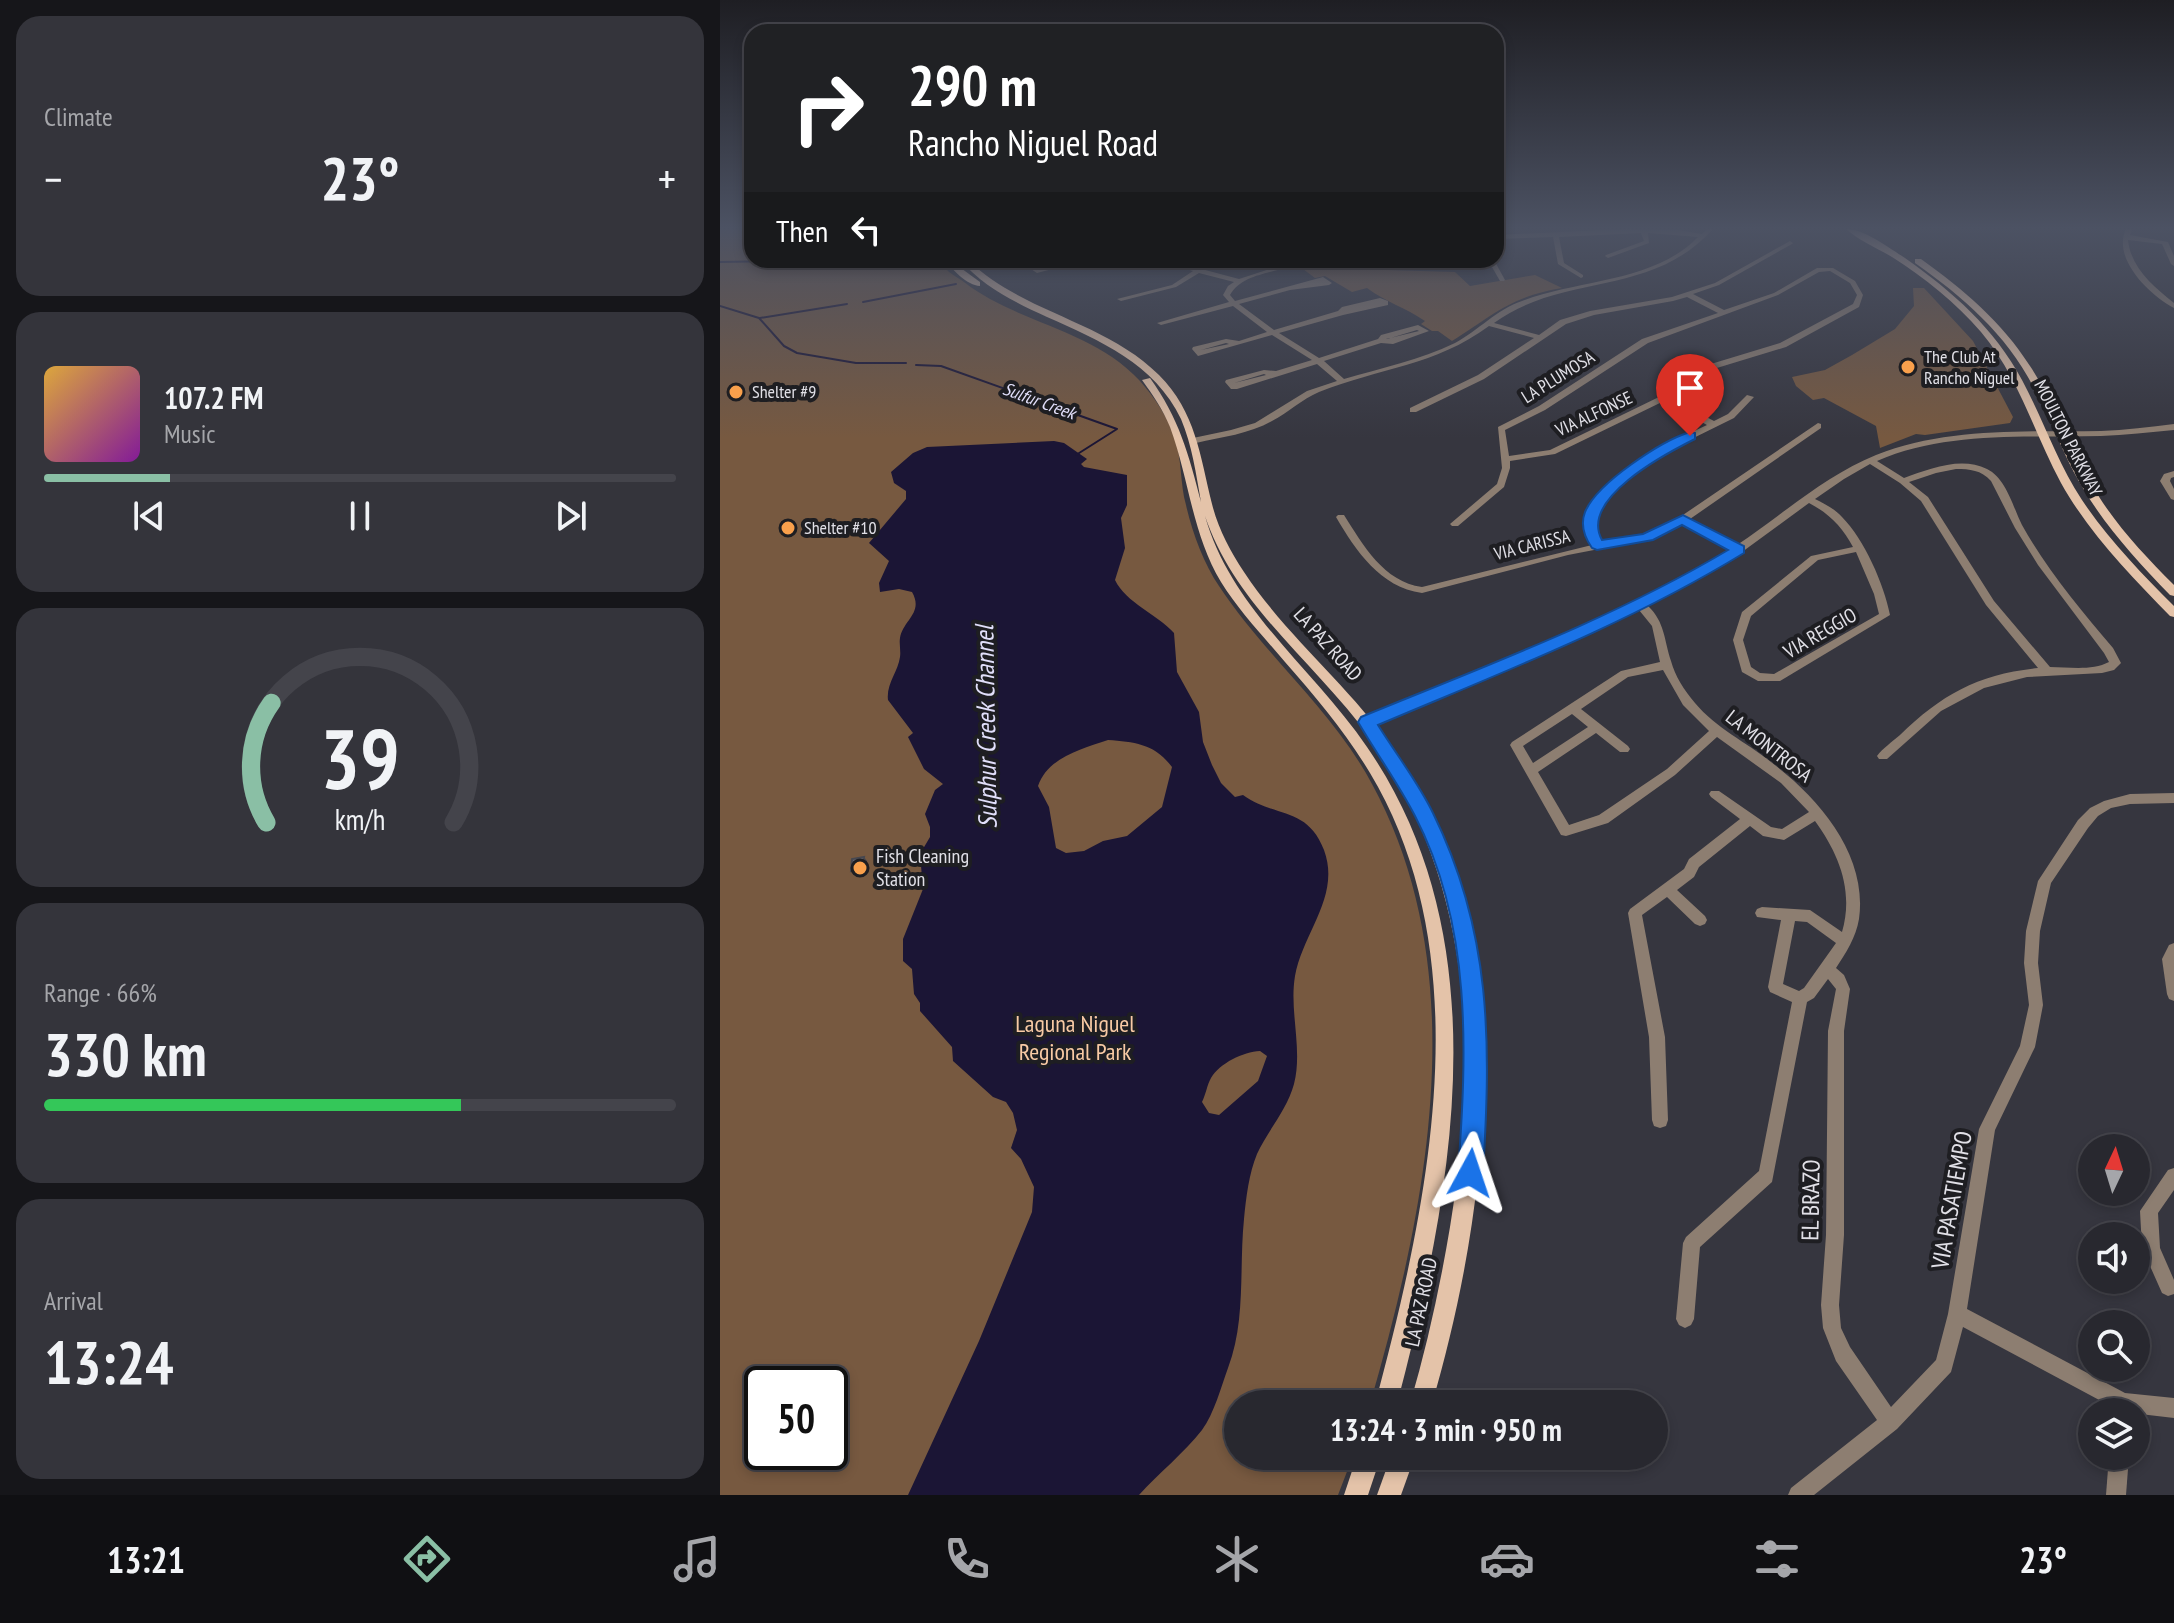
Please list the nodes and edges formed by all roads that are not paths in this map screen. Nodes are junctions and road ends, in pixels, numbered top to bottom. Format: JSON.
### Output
{"nodes":[{"id":1,"x":1002,"y":299,"type":"edge"},
{"id":2,"x":1020,"y":299,"type":"edge"},
{"id":3,"x":1231,"y":299,"type":"edge"},
{"id":4,"x":1255,"y":299,"type":"edge"},
{"id":5,"x":1538,"y":299,"type":"edge"},
{"id":6,"x":1664,"y":299,"type":"edge"},
{"id":7,"x":1696,"y":299,"type":"edge"},
{"id":8,"x":1762,"y":299,"type":"edge"},
{"id":9,"x":1858,"y":299,"type":"edge"},
{"id":10,"x":1950,"y":299,"type":"edge"},
{"id":11,"x":1961,"y":299,"type":"edge"},
{"id":12,"x":1967,"y":299,"type":"edge"},
{"id":13,"x":1234,"y":304,"type":"junction"},
{"id":14,"x":1722,"y":312,"type":"junction"},
{"id":15,"x":1341,"y":313,"type":"junction"},
{"id":16,"x":1967,"y":313,"type":"junction"},
{"id":17,"x":1161,"y":323,"type":"dead end"},
{"id":18,"x":1487,"y":323,"type":"junction"},
{"id":19,"x":1272,"y":332,"type":"junction"},
{"id":20,"x":1538,"y":337,"type":"junction"},
{"id":21,"x":1381,"y":341,"type":"junction"},
{"id":22,"x":1199,"y":352,"type":"dead end"},
{"id":23,"x":1316,"y":362,"type":"junction"},
{"id":24,"x":1340,"y":383,"type":"junction"},
{"id":25,"x":1232,"y":384,"type":"dead end"},
{"id":26,"x":1750,"y":397,"type":"dead end"},
{"id":27,"x":1664,"y":398,"type":"junction"},
{"id":28,"x":1166,"y":405,"type":"junction"},
{"id":29,"x":1413,"y":410,"type":"dead end"},
{"id":30,"x":1714,"y":425,"type":"junction"},
{"id":31,"x":1818,"y":426,"type":"dead end"},
{"id":32,"x":2174,"y":427,"type":"edge"},
{"id":33,"x":2045,"y":434,"type":"junction"},
{"id":34,"x":2061,"y":434,"type":"junction"},
{"id":35,"x":1196,"y":440,"type":"junction"},
{"id":36,"x":1506,"y":459,"type":"junction"},
{"id":37,"x":1869,"y":460,"type":"junction"},
{"id":38,"x":2170,"y":475,"type":"edge"},
{"id":39,"x":1189,"y":479,"type":"junction"},
{"id":40,"x":1903,"y":481,"type":"junction"},
{"id":41,"x":2174,"y":497,"type":"edge"},
{"id":42,"x":1809,"y":499,"type":"junction"},
{"id":43,"x":1341,"y":517,"type":"dead end"},
{"id":44,"x":1683,"y":519,"type":"junction"},
{"id":45,"x":1455,"y":524,"type":"dead end"},
{"id":46,"x":1597,"y":545,"type":"junction"},
{"id":47,"x":1857,"y":549,"type":"junction"},
{"id":48,"x":1739,"y":550,"type":"junction"},
{"id":49,"x":2174,"y":592,"type":"edge"},
{"id":50,"x":1641,"y":606,"type":"junction"},
{"id":51,"x":2174,"y":613,"type":"edge"},
{"id":52,"x":1288,"y":656,"type":"junction"},
{"id":53,"x":1666,"y":665,"type":"junction"},
{"id":54,"x":2047,"y":671,"type":"junction"},
{"id":55,"x":1572,"y":708,"type":"junction"},
{"id":56,"x":1367,"y":722,"type":"junction"},
{"id":57,"x":1596,"y":727,"type":"junction"},
{"id":58,"x":1716,"y":731,"type":"junction"},
{"id":59,"x":1624,"y":749,"type":"dead end"},
{"id":60,"x":1883,"y":756,"type":"dead end"},
{"id":61,"x":1531,"y":770,"type":"junction"},
{"id":62,"x":1385,"y":787,"type":"junction"},
{"id":63,"x":1715,"y":794,"type":"dead end"},
{"id":64,"x":2174,"y":798,"type":"edge"},
{"id":65,"x":1817,"y":813,"type":"junction"},
{"id":66,"x":1749,"y":819,"type":"junction"},
{"id":67,"x":1667,"y":889,"type":"junction"},
{"id":68,"x":1762,"y":913,"type":"dead end"},
{"id":69,"x":1789,"y":914,"type":"junction"},
{"id":70,"x":1700,"y":920,"type":"dead end"},
{"id":71,"x":1845,"y":942,"type":"junction"},
{"id":72,"x":2174,"y":949,"type":"edge"},
{"id":73,"x":1827,"y":969,"type":"junction"},
{"id":74,"x":2174,"y":994,"type":"edge"},
{"id":75,"x":1800,"y":998,"type":"junction"},
{"id":76,"x":1660,"y":1120,"type":"dead end"},
{"id":77,"x":2174,"y":1176,"type":"edge"},
{"id":78,"x":2168,"y":1287,"type":"dead end"},
{"id":79,"x":1957,"y":1314,"type":"junction"},
{"id":80,"x":1685,"y":1319,"type":"dead end"},
{"id":81,"x":1389,"y":1390,"type":"edge"},
{"id":82,"x":1425,"y":1390,"type":"edge"},
{"id":83,"x":2107,"y":1398,"type":"edge"},
{"id":84,"x":2150,"y":1408,"type":"edge"},
{"id":85,"x":2174,"y":1408,"type":"edge"},
{"id":86,"x":1890,"y":1422,"type":"junction"},
{"id":87,"x":1364,"y":1470,"type":"edge"},
{"id":88,"x":1398,"y":1470,"type":"edge"},
{"id":89,"x":2118,"y":1470,"type":"edge"},
{"id":90,"x":1356,"y":1495,"type":"edge"},
{"id":91,"x":1389,"y":1495,"type":"edge"},
{"id":92,"x":1798,"y":1495,"type":"edge"},
{"id":93,"x":2116,"y":1495,"type":"edge"}],
"edges":[{"from":1,"to":28,"type":"main road","name":"LA PAZ ROAD"},
{"from":2,"to":35,"type":"main road","name":"LA PAZ ROAD"},
{"from":3,"to":13,"type":"street"},
{"from":4,"to":13,"type":"street"},
{"from":5,"to":18,"type":"street"},
{"from":6,"to":20,"type":"street"},
{"from":7,"to":14,"type":"street"},
{"from":8,"to":14,"type":"street","name":"LA PLUMOSA"},
{"from":9,"to":27,"type":"street","name":"VIA ALFONSE"},
{"from":10,"to":16,"type":"main road","name":"MOULTON PARKWAY"},
{"from":11,"to":16,"type":"main road"},
{"from":12,"to":34,"type":"main road","name":"MOULTON PARKWAY"},
{"from":13,"to":17,"type":"street"},
{"from":13,"to":19,"type":"street"},
{"from":14,"to":36,"type":"street","name":"LA PLUMOSA"},
{"from":15,"to":15,"type":"street"},
{"from":15,"to":19,"type":"street"},
{"from":16,"to":33,"type":"main road","name":"MOULTON PARKWAY"},
{"from":18,"to":20,"type":"street"},
{"from":18,"to":24,"type":"street"},
{"from":19,"to":22,"type":"street"},
{"from":19,"to":23,"type":"street"},
{"from":20,"to":29,"type":"street"},
{"from":21,"to":21,"type":"street"},
{"from":21,"to":23,"type":"street"},
{"from":23,"to":24,"type":"street"},
{"from":23,"to":25,"type":"street"},
{"from":24,"to":35,"type":"street"},
{"from":26,"to":30,"type":"street"},
{"from":27,"to":30,"type":"street"},
{"from":27,"to":36,"type":"street","name":"VIA ALFONSE"},
{"from":28,"to":35,"type":"main road"},
{"from":28,"to":39,"type":"main road","name":"LA PAZ ROAD"},
{"from":30,"to":46,"type":"street"},
{"from":31,"to":44,"type":"street","name":"VIA CARISSA"},
{"from":32,"to":34,"type":"street"},
{"from":33,"to":34,"type":"street"},
{"from":33,"to":37,"type":"street"},
{"from":33,"to":51,"type":"main road","name":"MOULTON PARKWAY"},
{"from":34,"to":49,"type":"main road","name":"MOULTON PARKWAY"},
{"from":35,"to":39,"type":"main road"},
{"from":35,"to":56,"type":"main road","name":"LA PAZ ROAD"},
{"from":36,"to":45,"type":"street","name":"LA PLUMOSA"},
{"from":37,"to":40,"type":"street"},
{"from":37,"to":42,"type":"street"},
{"from":38,"to":41,"type":"street"},
{"from":39,"to":52,"type":"main road","name":"LA PAZ ROAD"},
{"from":40,"to":54,"type":"street"},
{"from":40,"to":54,"type":"street"},
{"from":42,"to":47,"type":"street","name":"VIA REGGIO"},
{"from":42,"to":48,"type":"street"},
{"from":43,"to":46,"type":"street","name":"VIA CARISSA"},
{"from":44,"to":46,"type":"street","name":"VIA CARISSA"},
{"from":44,"to":48,"type":"street"},
{"from":47,"to":47,"type":"street","name":"VIA REGGIO"},
{"from":48,"to":50,"type":"street"},
{"from":50,"to":53,"type":"street","name":"LA MONTROSA"},
{"from":50,"to":56,"type":"street"},
{"from":52,"to":56,"type":"main road"},
{"from":52,"to":62,"type":"main road","name":"LA PAZ ROAD"},
{"from":53,"to":55,"type":"street"},
{"from":53,"to":58,"type":"street","name":"LA MONTROSA"},
{"from":54,"to":60,"type":"street"},
{"from":55,"to":57,"type":"street"},
{"from":55,"to":61,"type":"street"},
{"from":56,"to":62,"type":"main road"},
{"from":56,"to":82,"type":"main road","name":"LA PAZ ROAD"},
{"from":57,"to":59,"type":"street"},
{"from":57,"to":61,"type":"street"},
{"from":58,"to":61,"type":"street"},
{"from":58,"to":65,"type":"street","name":"LA MONTROSA"},
{"from":62,"to":81,"type":"main road","name":"LA PAZ ROAD"},
{"from":63,"to":66,"type":"street"},
{"from":64,"to":79,"type":"street","name":"VIA PASATIEMPO"},
{"from":65,"to":66,"type":"street"},
{"from":65,"to":71,"type":"street","name":"LA MONTROSA"},
{"from":66,"to":67,"type":"street"},
{"from":67,"to":70,"type":"street"},
{"from":67,"to":76,"type":"street"},
{"from":68,"to":69,"type":"street"},
{"from":69,"to":71,"type":"street"},
{"from":69,"to":75,"type":"street"},
{"from":71,"to":73,"type":"street","name":"LA MONTROSA"},
{"from":72,"to":74,"type":"street"},
{"from":73,"to":75,"type":"street","name":"LA MONTROSA"},
{"from":73,"to":86,"type":"street","name":"EL BRAZO"},
{"from":75,"to":80,"type":"street"},
{"from":77,"to":78,"type":"street"},
{"from":79,"to":83,"type":"street"},
{"from":79,"to":86,"type":"street","name":"VIA PASATIEMPO"},
{"from":84,"to":85,"type":"street"},
{"from":86,"to":92,"type":"street","name":"VIA PASATIEMPO"},
{"from":87,"to":90,"type":"main road"},
{"from":88,"to":91,"type":"main road"},
{"from":89,"to":93,"type":"street"}]}
